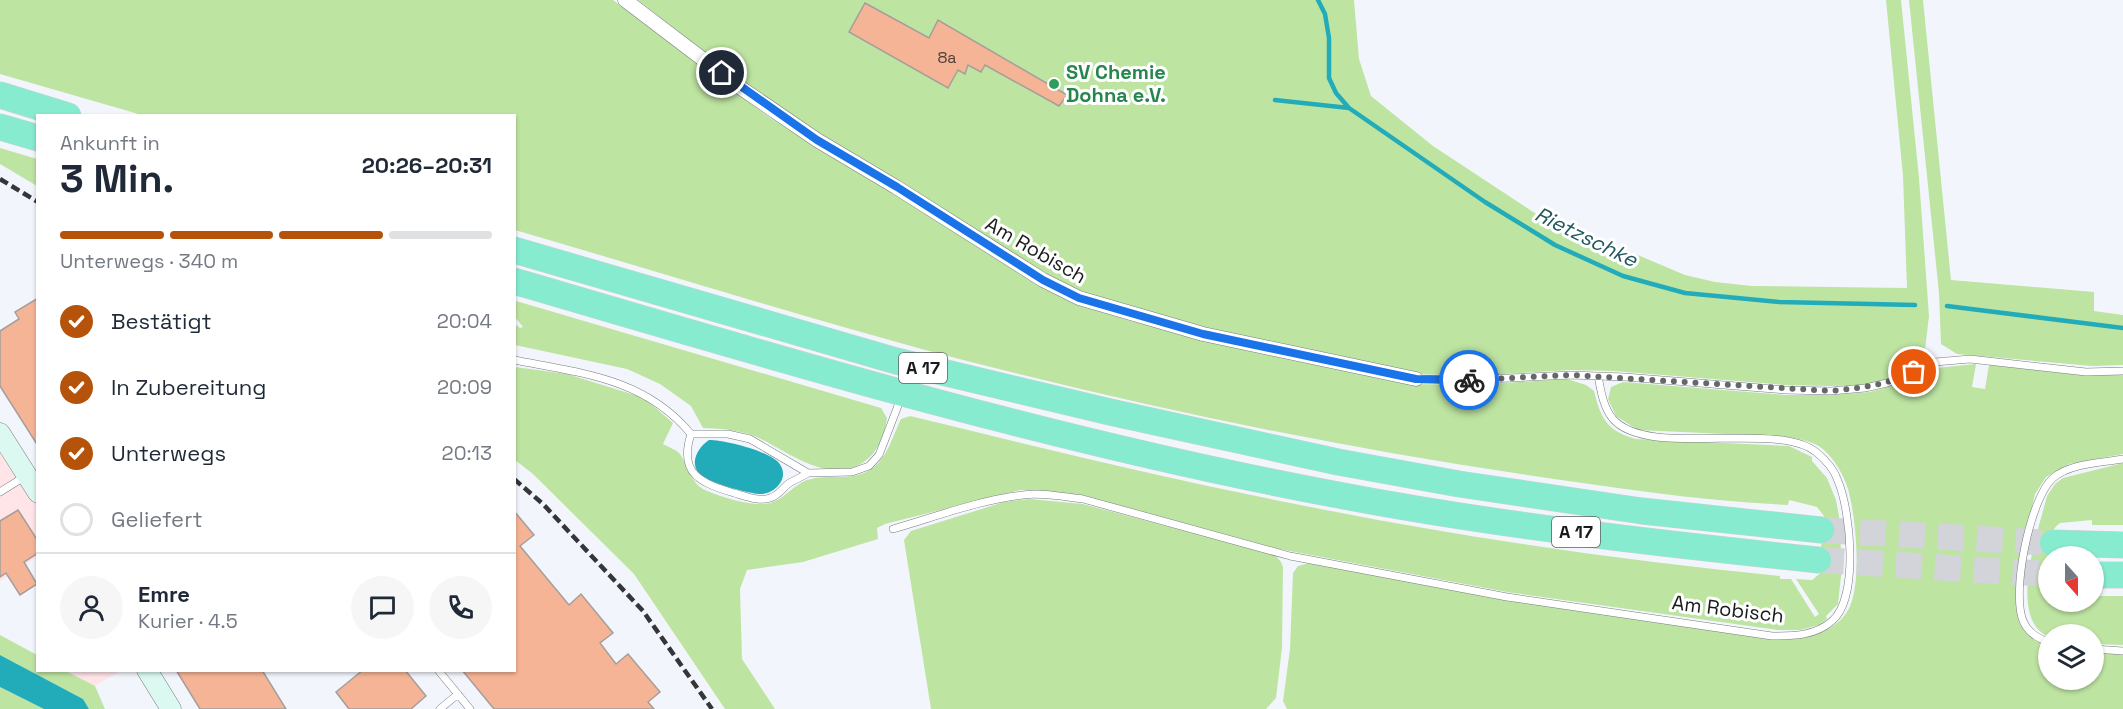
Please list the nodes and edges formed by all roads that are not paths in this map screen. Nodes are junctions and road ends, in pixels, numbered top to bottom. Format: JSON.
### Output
{"nodes":[{"id":1,"x":625,"y":0,"type":"edge"},
{"id":2,"x":0,"y":95,"type":"edge"},
{"id":3,"x":62,"y":114,"type":"edge"},
{"id":4,"x":0,"y":127,"type":"edge"},
{"id":5,"x":36,"y":137,"type":"edge"},
{"id":6,"x":516,"y":251,"type":"edge"},
{"id":7,"x":516,"y":282,"type":"edge"},
{"id":8,"x":516,"y":360,"type":"edge"},
{"id":9,"x":2123,"y":371,"type":"edge"},
{"id":10,"x":1598,"y":376,"type":"junction"},
{"id":11,"x":1416,"y":379,"type":"joint"},
{"id":12,"x":903,"y":393,"type":"junction"},
{"id":13,"x":0,"y":433,"type":"edge"},
{"id":14,"x":691,"y":434,"type":"junction"},
{"id":15,"x":2123,"y":459,"type":"edge"},
{"id":16,"x":808,"y":473,"type":"junction"},
{"id":17,"x":27,"y":476,"type":"junction"},
{"id":18,"x":36,"y":490,"type":"edge"},
{"id":19,"x":0,"y":492,"type":"edge"},
{"id":20,"x":893,"y":529,"type":"dead end"},
{"id":21,"x":1821,"y":530,"type":"tunnel mouth"},
{"id":22,"x":2053,"y":543,"type":"tunnel mouth"},
{"id":23,"x":2123,"y":545,"type":"edge"},
{"id":24,"x":1818,"y":560,"type":"tunnel mouth"},
{"id":25,"x":2104,"y":575,"type":"edge"},
{"id":26,"x":2123,"y":575,"type":"edge"},
{"id":27,"x":2038,"y":638,"type":"edge"},
{"id":28,"x":2104,"y":650,"type":"edge"},
{"id":29,"x":2123,"y":651,"type":"edge"},
{"id":30,"x":148,"y":672,"type":"edge"},
{"id":31,"x":440,"y":672,"type":"edge"},
{"id":32,"x":458,"y":694,"type":"junction"},
{"id":33,"x":171,"y":709,"type":"edge"},
{"id":34,"x":440,"y":709,"type":"edge"},
{"id":35,"x":470,"y":709,"type":"edge"}],
"edges":[{"from":1,"to":11,"type":"street","name":"Am Robisch"},
{"from":2,"to":3,"type":"highway"},
{"from":4,"to":5,"type":"highway"},
{"from":6,"to":21,"type":"highway","number":"A 17"},
{"from":7,"to":12,"type":"highway","number":"A 17"},
{"from":8,"to":14,"type":"lane"},
{"from":9,"to":10,"type":"lane","name":"Am Robisch"},
{"from":10,"to":11,"type":"lane","name":"Am Robisch"},
{"from":10,"to":20,"type":"lane","name":"Am Robisch"},
{"from":12,"to":16,"type":"lane"},
{"from":12,"to":24,"type":"highway","number":"A 17"},
{"from":13,"to":17,"type":"main road"},
{"from":14,"to":16,"type":"lane"},
{"from":14,"to":16,"type":"lane"},
{"from":15,"to":27,"type":"lane"},
{"from":17,"to":18,"type":"main road"},
{"from":17,"to":19,"type":"lane"},
{"from":22,"to":23,"type":"highway"},
{"from":25,"to":26,"type":"highway"},
{"from":28,"to":29,"type":"lane"},
{"from":30,"to":33,"type":"main road"},
{"from":31,"to":32,"type":"lane"},
{"from":32,"to":34,"type":"lane"},
{"from":32,"to":35,"type":"lane"}]}
